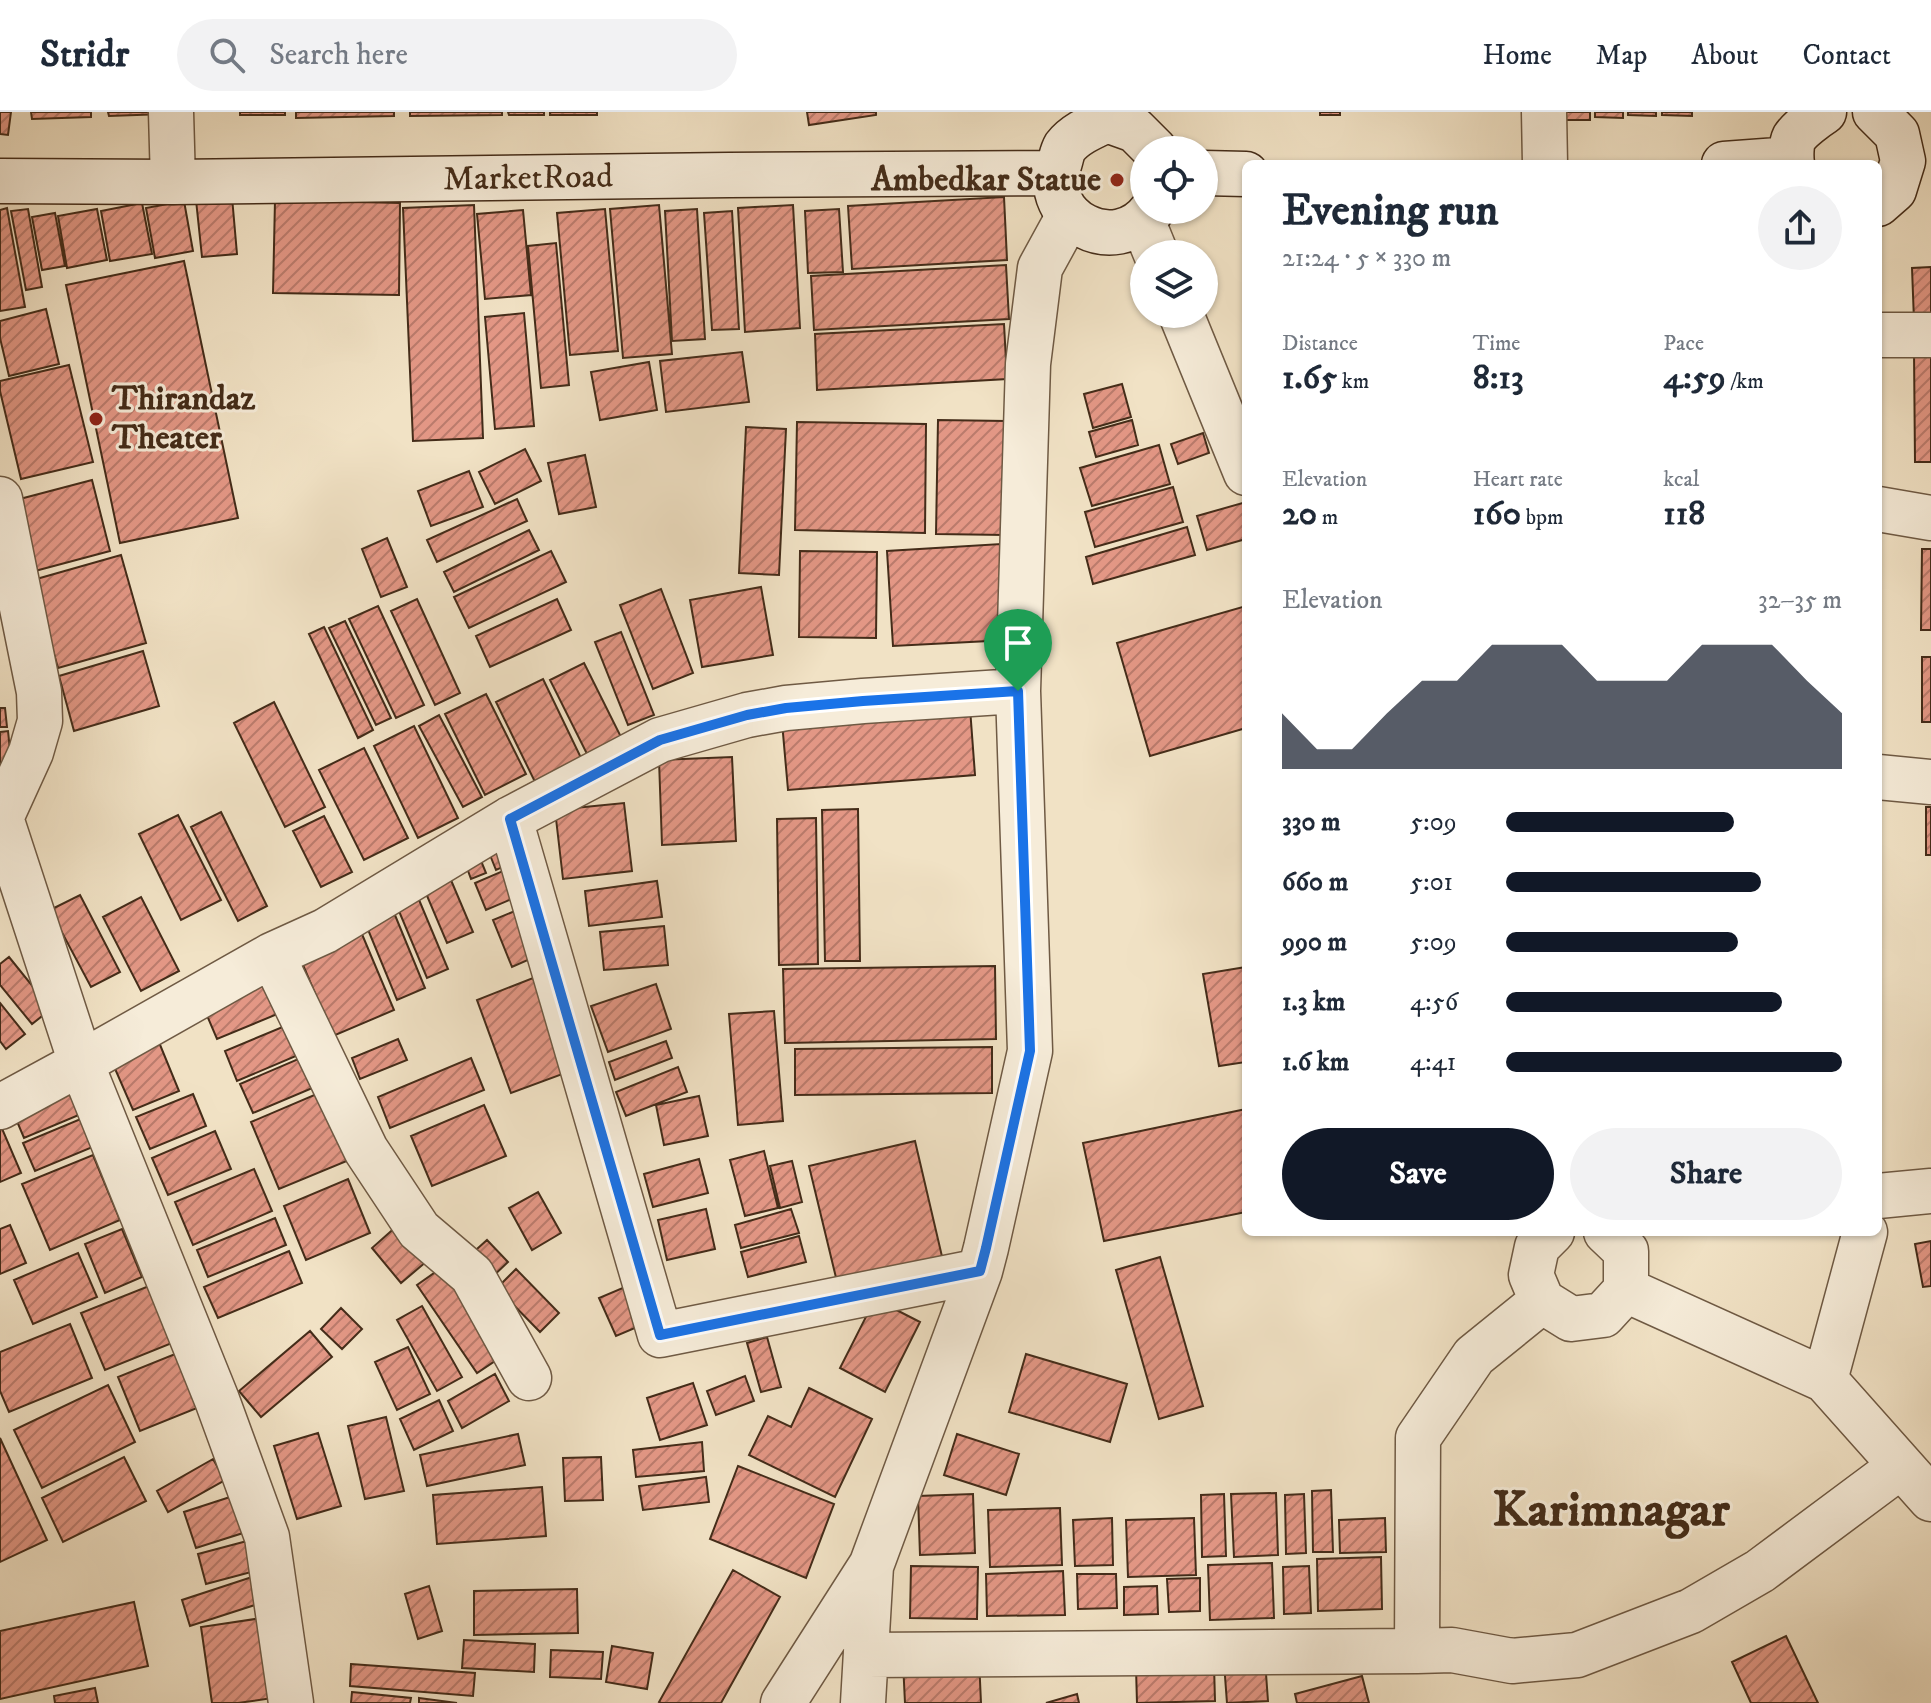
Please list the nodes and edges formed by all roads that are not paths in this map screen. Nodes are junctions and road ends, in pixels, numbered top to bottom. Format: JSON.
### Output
{"nodes":[{"id":1,"x":171,"y":112,"type":"edge"},
{"id":2,"x":1544,"y":112,"type":"edge"},
{"id":3,"x":1824,"y":112,"type":"edge"},
{"id":4,"x":1875,"y":112,"type":"edge"},
{"id":5,"x":1107,"y":116,"type":"edge"},
{"id":6,"x":1141,"y":136,"type":"edge"},
{"id":7,"x":1545,"y":160,"type":"edge"},
{"id":8,"x":1792,"y":160,"type":"edge"},
{"id":9,"x":1917,"y":161,"type":"edge"},
{"id":10,"x":1056,"y":173,"type":"junction"},
{"id":11,"x":1218,"y":173,"type":"edge"},
{"id":12,"x":1242,"y":174,"type":"edge"},
{"id":13,"x":0,"y":181,"type":"edge"},
{"id":14,"x":173,"y":182,"type":"junction"},
{"id":15,"x":1882,"y":200,"type":"edge"},
{"id":16,"x":1069,"y":215,"type":"junction"},
{"id":17,"x":1151,"y":229,"type":"edge"},
{"id":18,"x":1187,"y":328,"type":"edge"},
{"id":19,"x":1882,"y":335,"type":"edge"},
{"id":20,"x":1931,"y":335,"type":"edge"},
{"id":21,"x":1242,"y":463,"type":"edge"},
{"id":22,"x":0,"y":499,"type":"edge"},
{"id":23,"x":1882,"y":510,"type":"edge"},
{"id":24,"x":1931,"y":518,"type":"edge"},
{"id":25,"x":1018,"y":691,"type":"junction"},
{"id":26,"x":1882,"y":777,"type":"edge"},
{"id":27,"x":1931,"y":782,"type":"edge"},
{"id":28,"x":510,"y":819,"type":"junction"},
{"id":29,"x":272,"y":955,"type":"junction"},
{"id":30,"x":81,"y":1063,"type":"junction"},
{"id":31,"x":0,"y":1107,"type":"edge"},
{"id":32,"x":1931,"y":1191,"type":"edge"},
{"id":33,"x":1882,"y":1196,"type":"edge"},
{"id":34,"x":1548,"y":1236,"type":"edge"},
{"id":35,"x":1610,"y":1236,"type":"edge"},
{"id":36,"x":1865,"y":1236,"type":"edge"},
{"id":37,"x":980,"y":1271,"type":"junction"},
{"id":38,"x":1626,"y":1290,"type":"junction"},
{"id":39,"x":1542,"y":1301,"type":"junction"},
{"id":40,"x":529,"y":1378,"type":"dead end"},
{"id":41,"x":1825,"y":1380,"type":"junction"},
{"id":42,"x":1901,"y":1466,"type":"junction"},
{"id":43,"x":1931,"y":1499,"type":"edge"},
{"id":44,"x":871,"y":1566,"type":"junction"},
{"id":45,"x":1417,"y":1651,"type":"junction"},
{"id":46,"x":867,"y":1655,"type":"junction"},
{"id":47,"x":291,"y":1703,"type":"edge"},
{"id":48,"x":783,"y":1703,"type":"edge"},
{"id":49,"x":863,"y":1703,"type":"edge"}],
"edges":[{"from":1,"to":14,"type":"street"},
{"from":2,"to":7,"type":"street"},
{"from":3,"to":8,"type":"street"},
{"from":4,"to":9,"type":"street"},
{"from":5,"to":6,"type":"street"},
{"from":5,"to":10,"type":"street"},
{"from":9,"to":15,"type":"street"},
{"from":10,"to":14,"type":"street","name":"MarketRoad"},
{"from":10,"to":16,"type":"street"},
{"from":11,"to":12,"type":"street"},
{"from":13,"to":14,"type":"street","name":"MarketRoad"},
{"from":16,"to":17,"type":"street"},
{"from":16,"to":25,"type":"street"},
{"from":18,"to":21,"type":"street"},
{"from":19,"to":20,"type":"street"},
{"from":22,"to":30,"type":"street"},
{"from":23,"to":24,"type":"street"},
{"from":25,"to":28,"type":"street"},
{"from":25,"to":37,"type":"street"},
{"from":26,"to":27,"type":"street"},
{"from":28,"to":29,"type":"street"},
{"from":28,"to":37,"type":"street"},
{"from":29,"to":30,"type":"street"},
{"from":29,"to":40,"type":"street"},
{"from":30,"to":31,"type":"street"},
{"from":30,"to":47,"type":"street"},
{"from":32,"to":33,"type":"street"},
{"from":34,"to":39,"type":"street"},
{"from":35,"to":38,"type":"street"},
{"from":36,"to":41,"type":"street"},
{"from":37,"to":44,"type":"street"},
{"from":38,"to":39,"type":"street"},
{"from":38,"to":41,"type":"street"},
{"from":39,"to":45,"type":"street"},
{"from":41,"to":42,"type":"street"},
{"from":42,"to":43,"type":"street"},
{"from":42,"to":45,"type":"street"},
{"from":44,"to":46,"type":"street"},
{"from":44,"to":48,"type":"street"},
{"from":45,"to":46,"type":"street"},
{"from":46,"to":49,"type":"street"}]}
